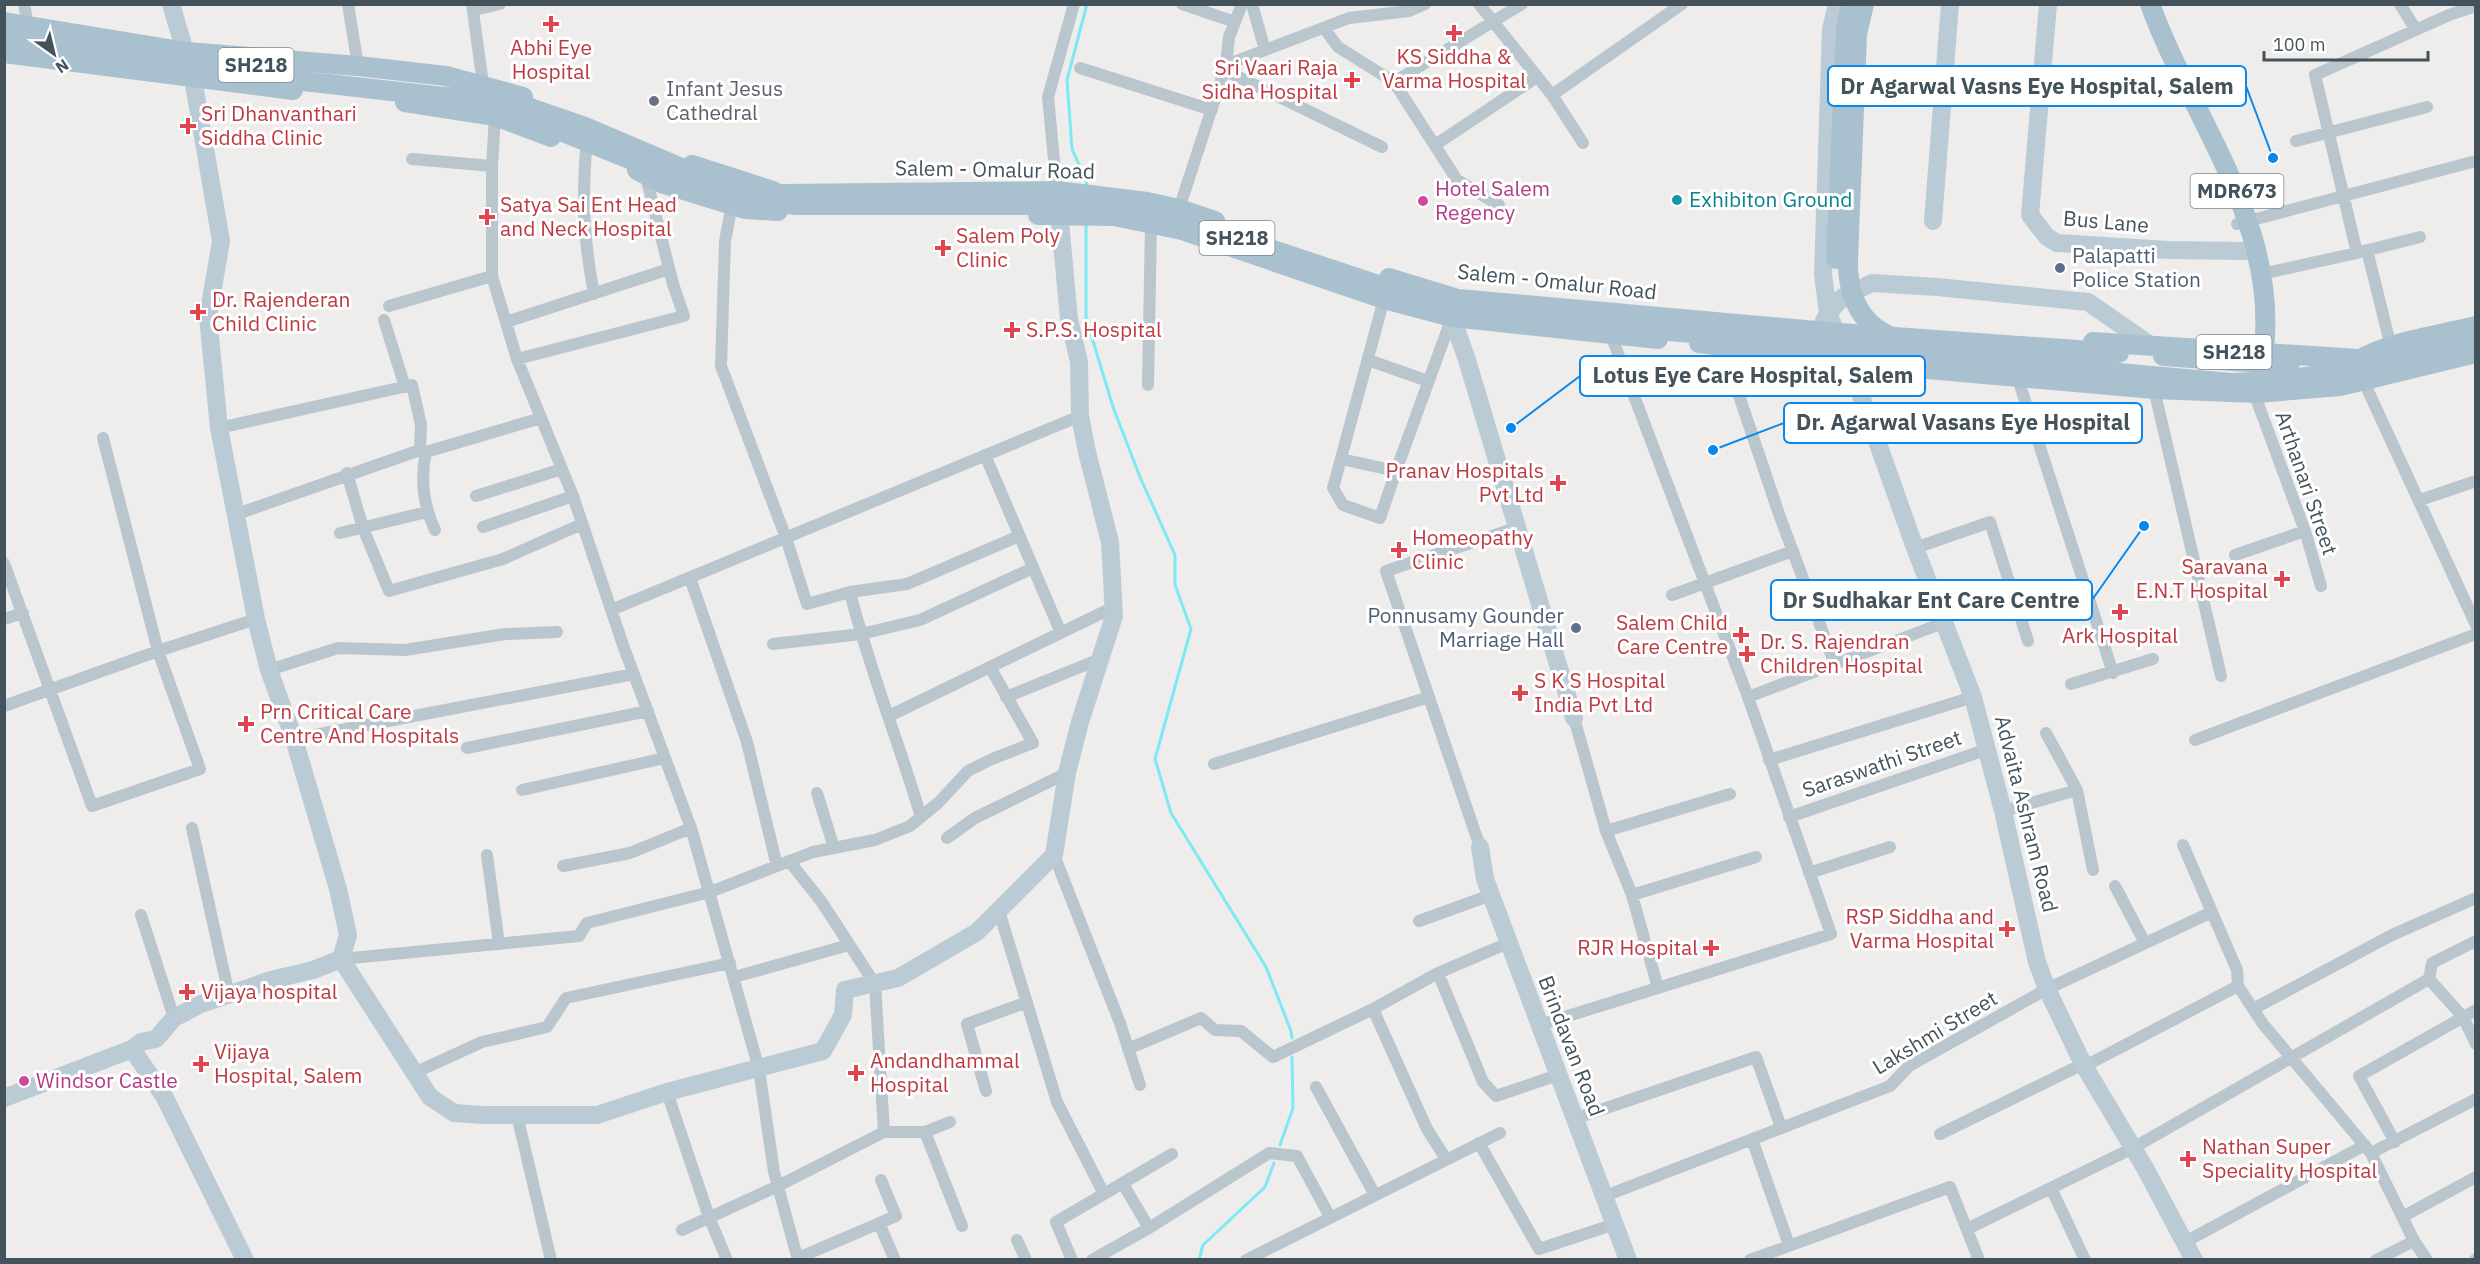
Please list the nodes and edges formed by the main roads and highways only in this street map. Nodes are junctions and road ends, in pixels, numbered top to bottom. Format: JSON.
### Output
{"nodes":[{"id":1,"x":1851,"y":4,"type":"edge"},
{"id":2,"x":1864,"y":4,"type":"edge"},
{"id":3,"x":2142,"y":4,"type":"edge"},
{"id":4,"x":2150,"y":4,"type":"edge"},
{"id":5,"x":4,"y":22,"type":"edge"},
{"id":6,"x":4,"y":32,"type":"edge"},
{"id":7,"x":4,"y":42,"type":"edge"},
{"id":8,"x":4,"y":53,"type":"edge"},
{"id":9,"x":781,"y":194,"type":"junction"},
{"id":10,"x":2242,"y":223,"type":"junction"},
{"id":11,"x":2251,"y":250,"type":"junction"},
{"id":12,"x":1455,"y":308,"type":"junction"},
{"id":13,"x":1830,"y":327,"type":"junction"},
{"id":14,"x":2475,"y":332,"type":"edge"},
{"id":15,"x":2475,"y":353,"type":"edge"},
{"id":16,"x":1909,"y":355,"type":"junction"},
{"id":17,"x":2374,"y":360,"type":"junction"},
{"id":18,"x":2255,"y":363,"type":"junction"},
{"id":19,"x":2248,"y":393,"type":"junction"}],
"edges":[{"from":1,"to":16,"type":"main road","bridge":true},
{"from":2,"to":17,"type":"main road","bridge":true},
{"from":3,"to":10,"type":"main road"},
{"from":4,"to":10,"type":"main road","number":"MDR673"},
{"from":5,"to":9,"type":"main road"},
{"from":6,"to":9,"type":"main road","number":"SH218"},
{"from":7,"to":16,"type":"main road","number":"SH218","bridge":true},
{"from":8,"to":12,"type":"main road"},
{"from":9,"to":12,"type":"main road","name":"Salem - Omalur Road","number":"SH218"},
{"from":10,"to":11,"type":"main road","number":"MDR673"},
{"from":11,"to":18,"type":"main road"},
{"from":11,"to":18,"type":"main road","number":"MDR673"},
{"from":12,"to":13,"type":"main road","name":"Salem - Omalur Road","number":"SH218"},
{"from":12,"to":19,"type":"main road"},
{"from":13,"to":17,"type":"main road","number":"SH218","bridge":true},
{"from":13,"to":18,"type":"main road"},
{"from":14,"to":16,"type":"main road","number":"SH218","bridge":true},
{"from":14,"to":17,"type":"main road"},
{"from":14,"to":18,"type":"main road"},
{"from":15,"to":19,"type":"main road"},
{"from":18,"to":19,"type":"main road","number":"MDR673"}]}
